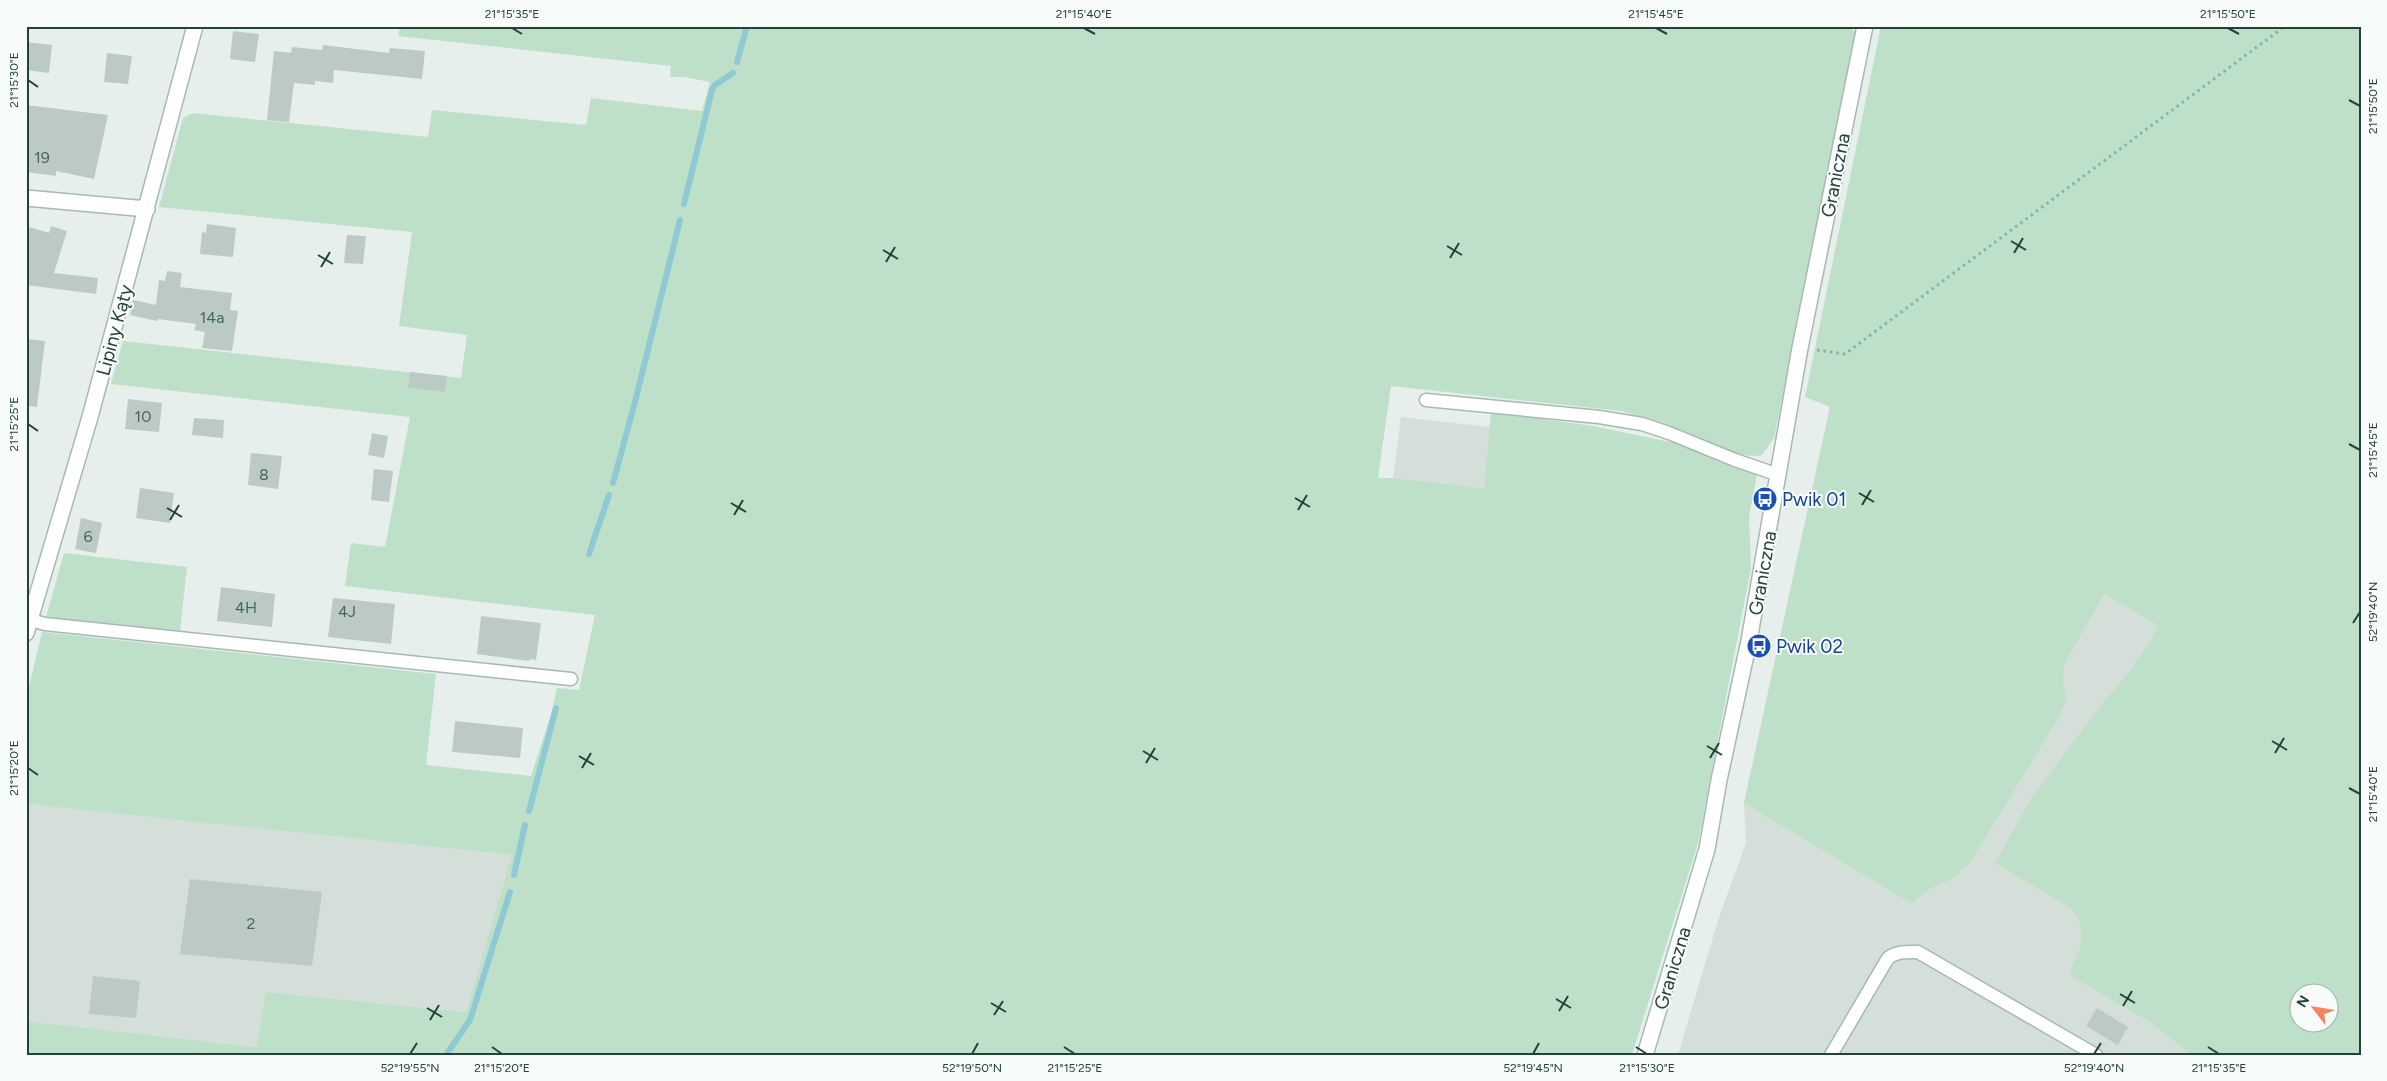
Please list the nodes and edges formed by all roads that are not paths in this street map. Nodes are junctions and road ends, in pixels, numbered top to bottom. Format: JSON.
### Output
{"nodes":[{"id":1,"x":1865,"y":26,"type":"edge"},
{"id":2,"x":192,"y":27,"type":"edge"},
{"id":3,"x":26,"y":198,"type":"edge"},
{"id":4,"x":147,"y":209,"type":"junction"},
{"id":5,"x":1426,"y":400,"type":"dead end"},
{"id":6,"x":1779,"y":475,"type":"junction"},
{"id":7,"x":28,"y":627,"type":"edge"},
{"id":8,"x":572,"y":679,"type":"dead end"},
{"id":9,"x":1645,"y":1055,"type":"edge"},
{"id":10,"x":1831,"y":1055,"type":"edge"},
{"id":11,"x":2096,"y":1055,"type":"edge"}],
"edges":[{"from":1,"to":6,"type":"street","name":"Graniczna"},
{"from":2,"to":4,"type":"street","name":"Lipiny Kąty"},
{"from":3,"to":4,"type":"street"},
{"from":4,"to":7,"type":"street","name":"Lipiny Kąty"},
{"from":5,"to":6,"type":"lane"},
{"from":6,"to":9,"type":"street","name":"Graniczna"},
{"from":7,"to":8,"type":"lane"},
{"from":10,"to":11,"type":"lane"}]}
